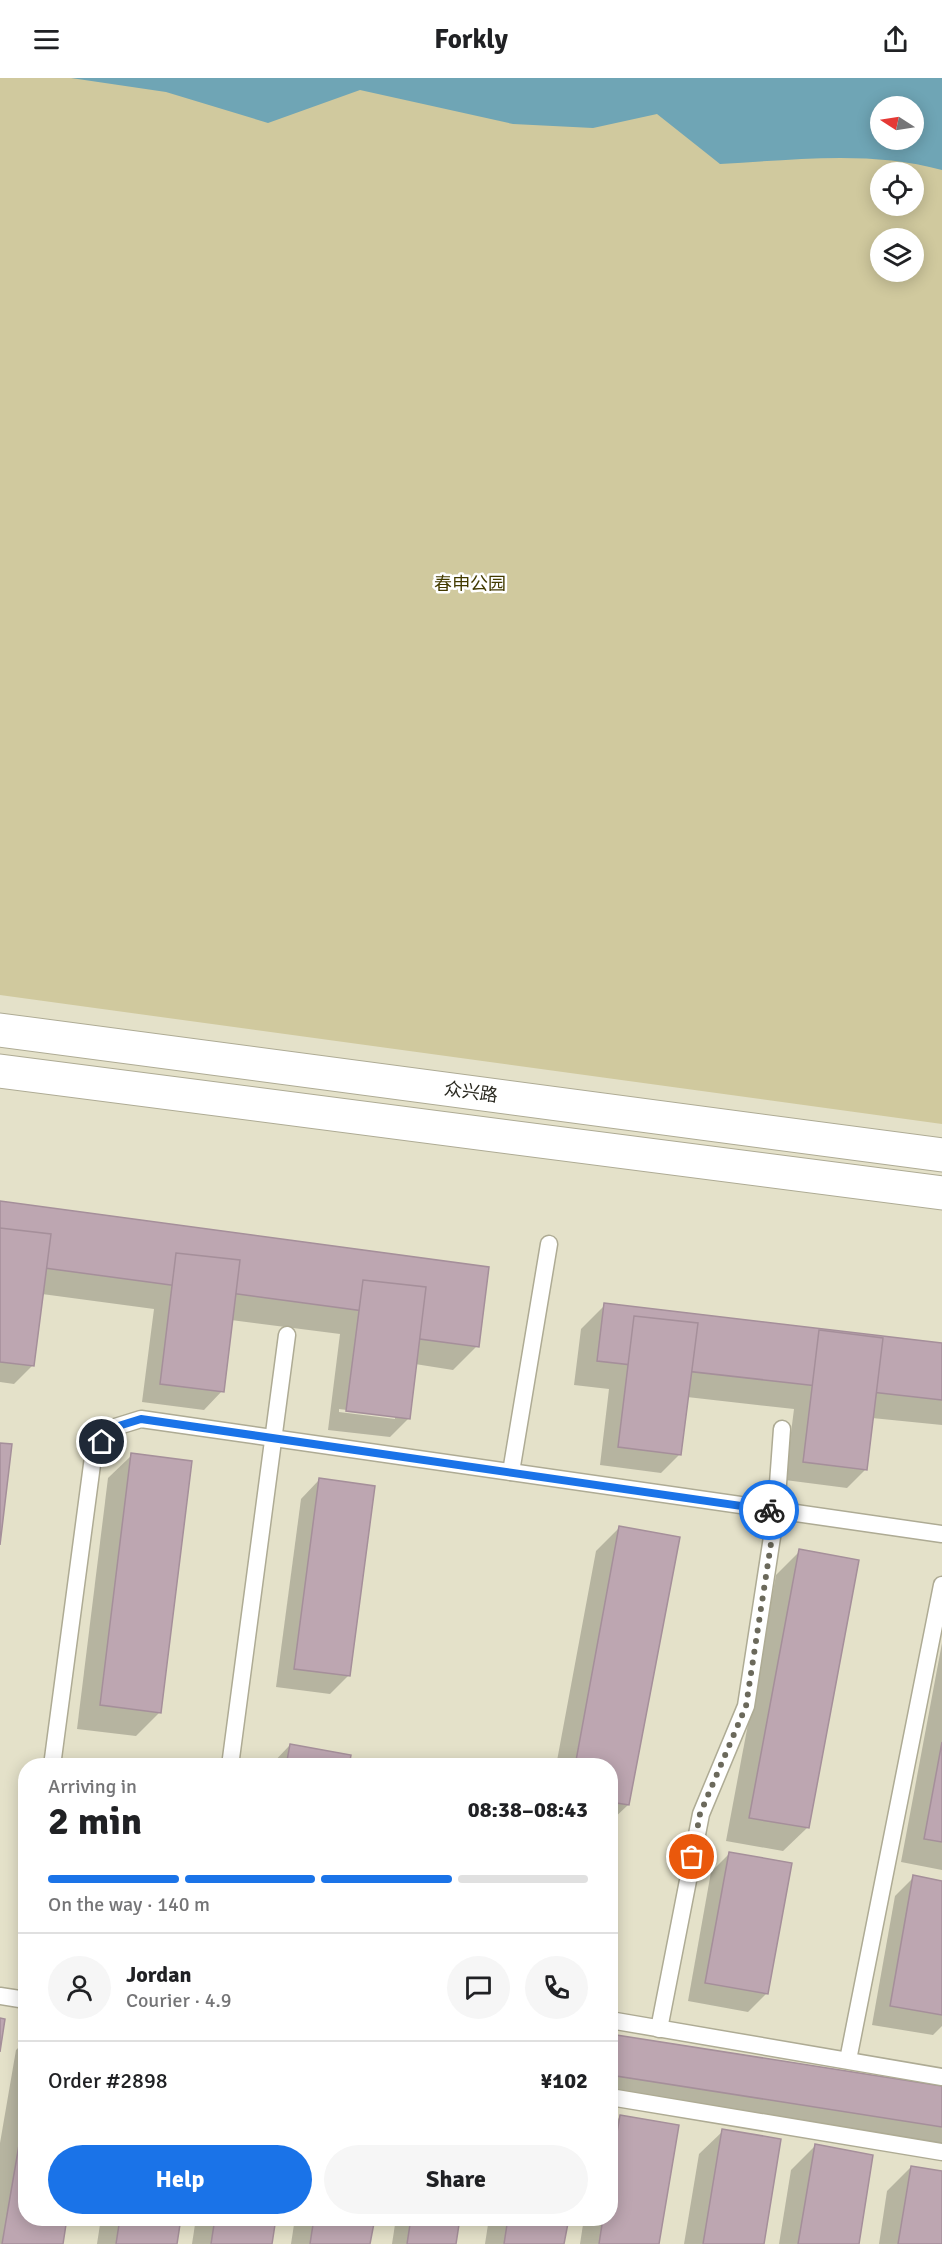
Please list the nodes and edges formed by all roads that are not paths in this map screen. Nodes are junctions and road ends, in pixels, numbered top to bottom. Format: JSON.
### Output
{"nodes":[{"id":1,"x":0,"y":1030,"type":"edge"},
{"id":2,"x":0,"y":1071,"type":"edge"},
{"id":3,"x":942,"y":1155,"type":"edge"},
{"id":4,"x":942,"y":1193,"type":"edge"},
{"id":5,"x":549,"y":1244,"type":"dead end"},
{"id":6,"x":287,"y":1335,"type":"dead end"},
{"id":7,"x":782,"y":1429,"type":"dead end"},
{"id":8,"x":274,"y":1437,"type":"junction"},
{"id":9,"x":511,"y":1472,"type":"junction"},
{"id":10,"x":776,"y":1511,"type":"junction"},
{"id":11,"x":942,"y":1534,"type":"edge"},
{"id":12,"x":942,"y":1585,"type":"edge"},
{"id":13,"x":53,"y":1758,"type":"edge"},
{"id":14,"x":231,"y":1758,"type":"edge"},
{"id":15,"x":0,"y":1996,"type":"edge"},
{"id":16,"x":18,"y":1999,"type":"edge"},
{"id":17,"x":618,"y":2021,"type":"edge"},
{"id":18,"x":659,"y":2029,"type":"junction"},
{"id":19,"x":848,"y":2060,"type":"junction"},
{"id":20,"x":942,"y":2076,"type":"edge"},
{"id":21,"x":618,"y":2098,"type":"edge"},
{"id":22,"x":942,"y":2152,"type":"edge"}],
"edges":[{"from":1,"to":3,"type":"street","name":"众兴路"},
{"from":2,"to":4,"type":"street"},
{"from":5,"to":9,"type":"lane"},
{"from":6,"to":8,"type":"lane"},
{"from":7,"to":10,"type":"lane"},
{"from":8,"to":9,"type":"lane"},
{"from":8,"to":13,"type":"lane"},
{"from":8,"to":14,"type":"lane"},
{"from":9,"to":10,"type":"lane"},
{"from":10,"to":11,"type":"lane"},
{"from":10,"to":18,"type":"lane"},
{"from":12,"to":19,"type":"lane"},
{"from":15,"to":16,"type":"lane"},
{"from":17,"to":18,"type":"lane"},
{"from":18,"to":19,"type":"lane"},
{"from":19,"to":20,"type":"lane"},
{"from":21,"to":22,"type":"lane"}]}
